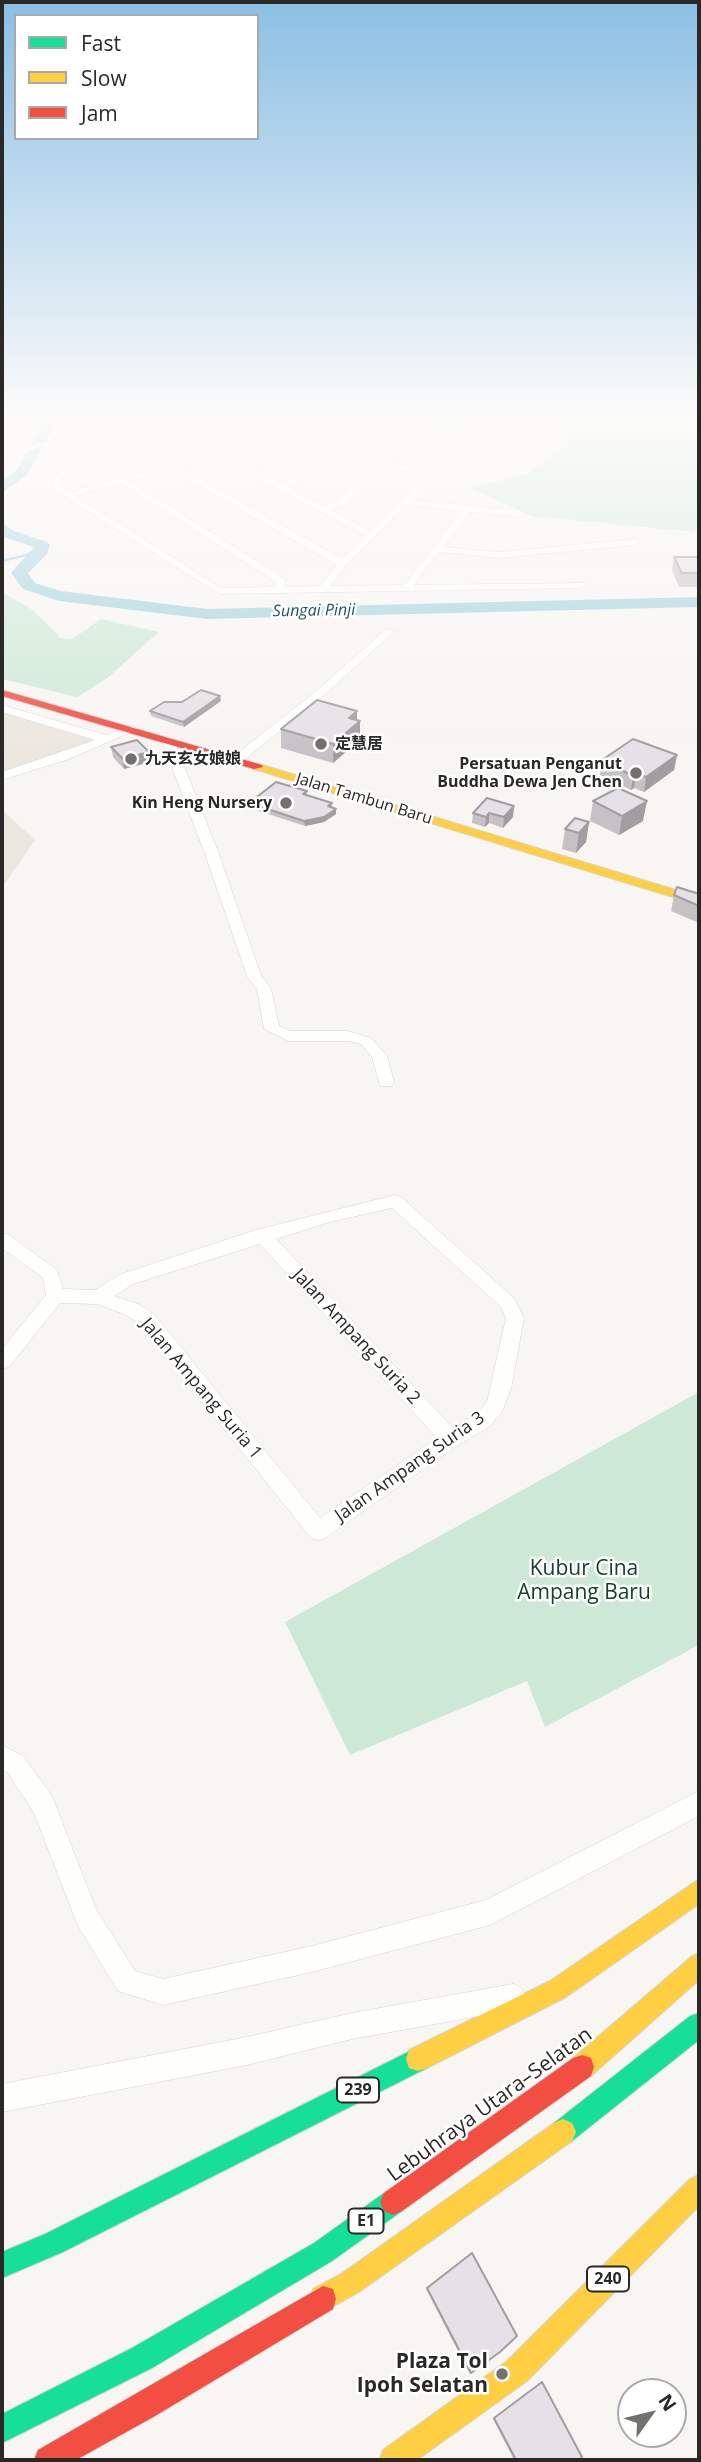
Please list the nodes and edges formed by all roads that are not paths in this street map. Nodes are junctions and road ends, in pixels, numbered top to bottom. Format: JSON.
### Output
{"nodes":[{"id":1,"x":120,"y":529,"type":"edge"},
{"id":2,"x":199,"y":529,"type":"edge"},
{"id":3,"x":281,"y":529,"type":"edge"},
{"id":4,"x":359,"y":529,"type":"edge"},
{"id":5,"x":377,"y":529,"type":"edge"},
{"id":6,"x":453,"y":529,"type":"edge"},
{"id":7,"x":371,"y":535,"type":"junction"},
{"id":8,"x":636,"y":542,"type":"dead end"},
{"id":9,"x":438,"y":549,"type":"junction"},
{"id":10,"x":499,"y":555,"type":"junction"},
{"id":11,"x":343,"y":564,"type":"junction"},
{"id":12,"x":504,"y":579,"type":"junction"},
{"id":13,"x":580,"y":585,"type":"dead end"},
{"id":14,"x":280,"y":590,"type":"junction"},
{"id":15,"x":323,"y":590,"type":"junction"},
{"id":16,"x":405,"y":590,"type":"junction"},
{"id":17,"x":390,"y":631,"type":"dead end"},
{"id":18,"x":2,"y":695,"type":"edge"},
{"id":19,"x":132,"y":729,"type":"junction"},
{"id":20,"x":105,"y":739,"type":"junction"},
{"id":21,"x":168,"y":741,"type":"junction"},
{"id":22,"x":235,"y":761,"type":"junction"},
{"id":23,"x":3,"y":776,"type":"edge"},
{"id":24,"x":699,"y":901,"type":"edge"},
{"id":25,"x":386,"y":1082,"type":"dead end"},
{"id":26,"x":262,"y":1235,"type":"junction"},
{"id":27,"x":2,"y":1239,"type":"edge"},
{"id":28,"x":55,"y":1296,"type":"junction"},
{"id":29,"x":98,"y":1297,"type":"junction"},
{"id":30,"x":2,"y":1362,"type":"edge"},
{"id":31,"x":451,"y":1439,"type":"junction"},
{"id":32,"x":318,"y":1531,"type":"joint"},
{"id":33,"x":2,"y":1757,"type":"edge"},
{"id":34,"x":699,"y":1803,"type":"edge"},
{"id":35,"x":699,"y":1890,"type":"edge"},
{"id":36,"x":699,"y":1965,"type":"edge"},
{"id":37,"x":558,"y":1989,"type":"junction"},
{"id":38,"x":699,"y":2025,"type":"edge"},
{"id":39,"x":2,"y":2098,"type":"edge"},
{"id":40,"x":699,"y":2188,"type":"edge"},
{"id":41,"x":2,"y":2265,"type":"edge"},
{"id":42,"x":2,"y":2429,"type":"edge"},
{"id":43,"x":48,"y":2460,"type":"edge"},
{"id":44,"x":393,"y":2460,"type":"edge"}],
"edges":[{"from":1,"to":14,"type":"street"},
{"from":2,"to":14,"type":"street"},
{"from":3,"to":11,"type":"street"},
{"from":4,"to":7,"type":"street"},
{"from":5,"to":7,"type":"street"},
{"from":6,"to":9,"type":"street"},
{"from":7,"to":11,"type":"street"},
{"from":8,"to":10,"type":"street"},
{"from":9,"to":10,"type":"street"},
{"from":9,"to":16,"type":"street"},
{"from":10,"to":12,"type":"street"},
{"from":11,"to":15,"type":"street"},
{"from":12,"to":13,"type":"street"},
{"from":12,"to":16,"type":"street"},
{"from":14,"to":15,"type":"street"},
{"from":15,"to":16,"type":"street"},
{"from":17,"to":22,"type":"street"},
{"from":18,"to":19,"type":"main road","name":"Jalan Tambun Baru"},
{"from":18,"to":20,"type":"street"},
{"from":19,"to":20,"type":"street"},
{"from":19,"to":21,"type":"main road","name":"Jalan Tambun Baru"},
{"from":20,"to":23,"type":"street"},
{"from":21,"to":22,"type":"main road","name":"Jalan Tambun Baru"},
{"from":21,"to":25,"type":"street"},
{"from":22,"to":24,"type":"main road","name":"Jalan Tambun Baru"},
{"from":26,"to":29,"type":"street"},
{"from":26,"to":31,"type":"street","name":"Jalan Ampang Suria 2"},
{"from":26,"to":31,"type":"street","name":"Jalan Ampang Suria 3"},
{"from":27,"to":28,"type":"street"},
{"from":28,"to":29,"type":"street","name":"Jalan Ampang Suria 1"},
{"from":28,"to":30,"type":"street"},
{"from":29,"to":32,"type":"street","name":"Jalan Ampang Suria 1"},
{"from":31,"to":32,"type":"street","name":"Jalan Ampang Suria 3"},
{"from":33,"to":34,"type":"street"},
{"from":35,"to":37,"type":"main road","number":"239"},
{"from":36,"to":42,"type":"main road","name":"Lebuhraya Utara–Selatan","number":"E1"},
{"from":37,"to":39,"type":"street"},
{"from":37,"to":41,"type":"main road","number":"239"},
{"from":38,"to":43,"type":"main road","number":"E1"},
{"from":40,"to":44,"type":"main road","number":"240"}]}
